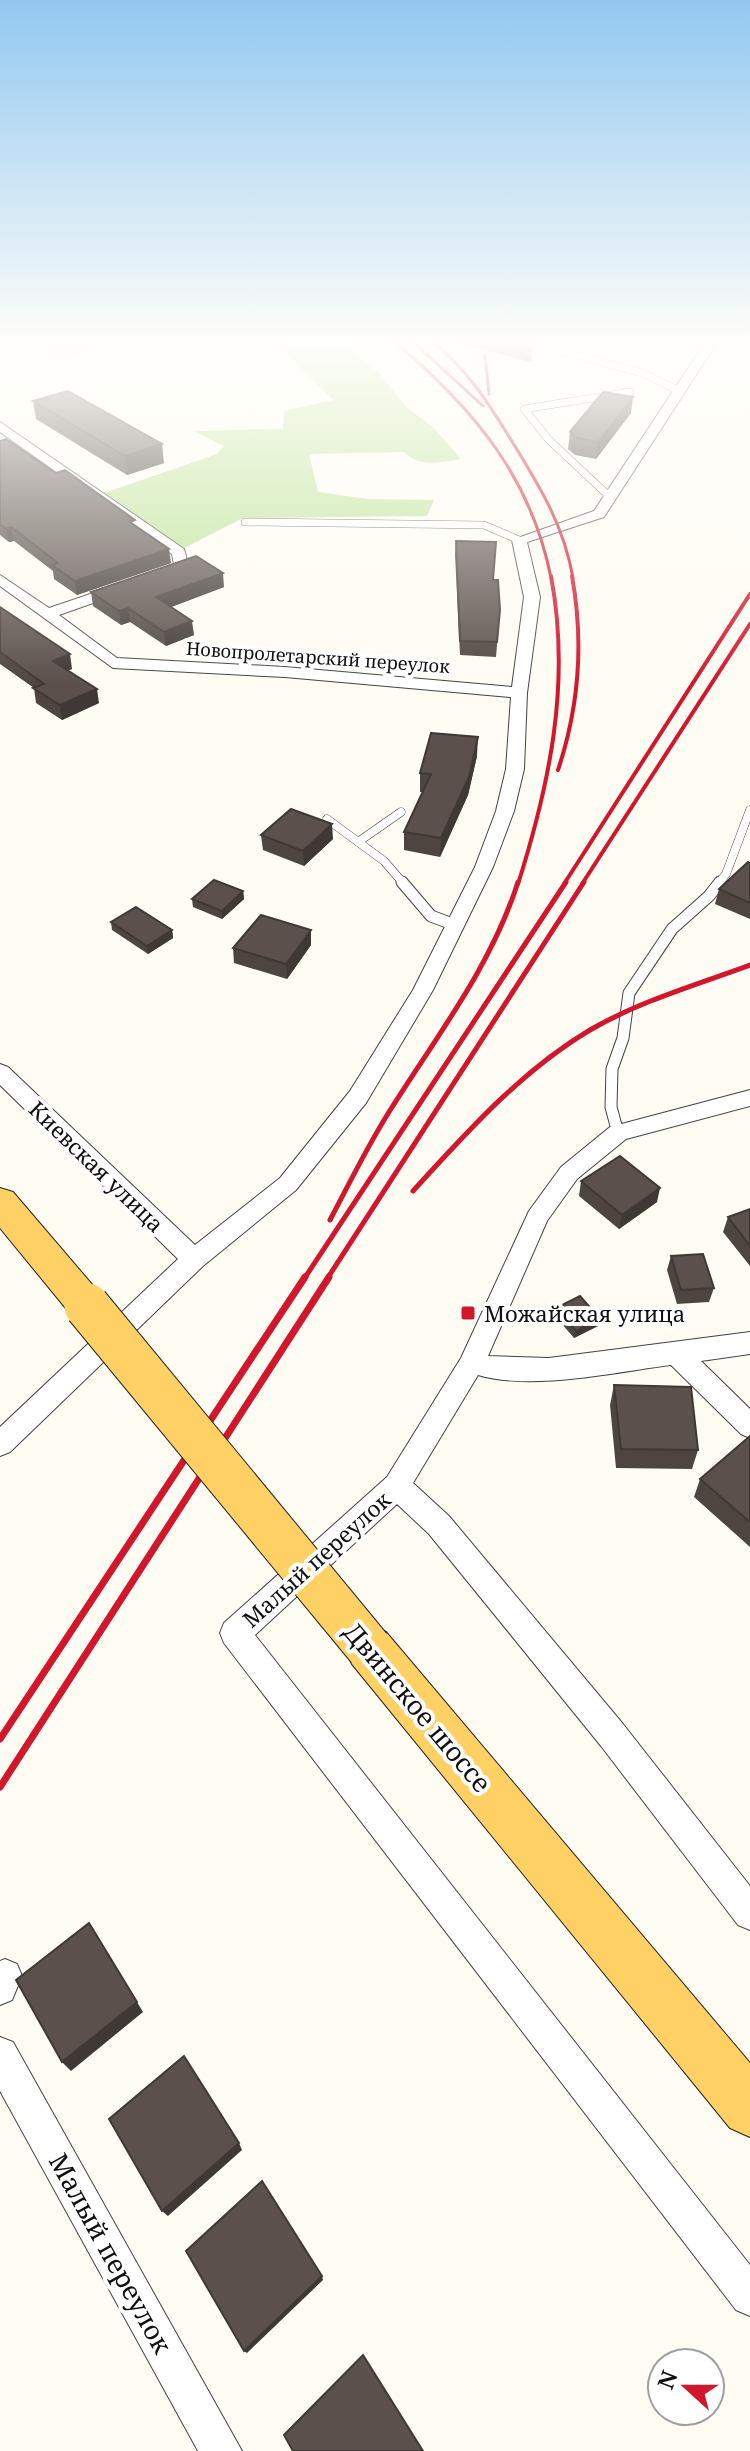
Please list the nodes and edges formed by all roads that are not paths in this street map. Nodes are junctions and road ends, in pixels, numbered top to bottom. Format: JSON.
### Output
{"nodes":[{"id":1,"x":40,"y":455,"type":"edge"},
{"id":2,"x":562,"y":455,"type":"edge"},
{"id":3,"x":637,"y":455,"type":"edge"},
{"id":4,"x":604,"y":505,"type":"junction"},
{"id":5,"x":245,"y":522,"type":"dead end"},
{"id":6,"x":519,"y":540,"type":"junction"},
{"id":7,"x":0,"y":579,"type":"edge"},
{"id":8,"x":48,"y":614,"type":"junction"},
{"id":9,"x":519,"y":693,"type":"junction"},
{"id":10,"x":750,"y":810,"type":"edge"},
{"id":11,"x":401,"y":812,"type":"dead end"},
{"id":12,"x":327,"y":819,"type":"edge"},
{"id":13,"x":358,"y":842,"type":"junction"},
{"id":14,"x":455,"y":925,"type":"junction"},
{"id":15,"x":0,"y":1072,"type":"edge"},
{"id":16,"x":750,"y":1098,"type":"edge"},
{"id":17,"x":618,"y":1133,"type":"junction"},
{"id":18,"x":0,"y":1202,"type":"edge"},
{"id":19,"x":194,"y":1259,"type":"junction"},
{"id":20,"x":750,"y":1343,"type":"edge"},
{"id":21,"x":678,"y":1355,"type":"junction"},
{"id":22,"x":472,"y":1363,"type":"junction"},
{"id":23,"x":750,"y":1426,"type":"edge"},
{"id":24,"x":0,"y":1444,"type":"edge"},
{"id":25,"x":397,"y":1486,"type":"junction"},
{"id":26,"x":750,"y":1913,"type":"edge"},
{"id":27,"x":0,"y":2055,"type":"edge"},
{"id":28,"x":750,"y":2108,"type":"edge"},
{"id":29,"x":750,"y":2296,"type":"edge"},
{"id":30,"x":221,"y":2451,"type":"edge"}],
"edges":[{"from":1,"to":8,"type":"street"},
{"from":2,"to":4,"type":"lane"},
{"from":3,"to":4,"type":"street"},
{"from":4,"to":6,"type":"street"},
{"from":5,"to":6,"type":"lane"},
{"from":6,"to":9,"type":"street"},
{"from":7,"to":8,"type":"street"},
{"from":8,"to":9,"type":"street","name":"Новопролетарский переулок"},
{"from":9,"to":14,"type":"street"},
{"from":10,"to":17,"type":"lane"},
{"from":11,"to":13,"type":"lane"},
{"from":12,"to":13,"type":"lane"},
{"from":13,"to":14,"type":"lane"},
{"from":14,"to":19,"type":"street"},
{"from":15,"to":19,"type":"street","name":"Киевская улица"},
{"from":16,"to":17,"type":"street"},
{"from":17,"to":22,"type":"street","name":"Малый переулок"},
{"from":18,"to":28,"type":"main road","name":"Двинское шоссе","bridge":true},
{"from":19,"to":24,"type":"street"},
{"from":20,"to":21,"type":"street"},
{"from":21,"to":22,"type":"street"},
{"from":21,"to":23,"type":"street"},
{"from":22,"to":25,"type":"street","name":"Малый переулок"},
{"from":25,"to":26,"type":"street"},
{"from":25,"to":29,"type":"street","name":"Малый переулок"},
{"from":27,"to":30,"type":"street","name":"Малый переулок"}]}
